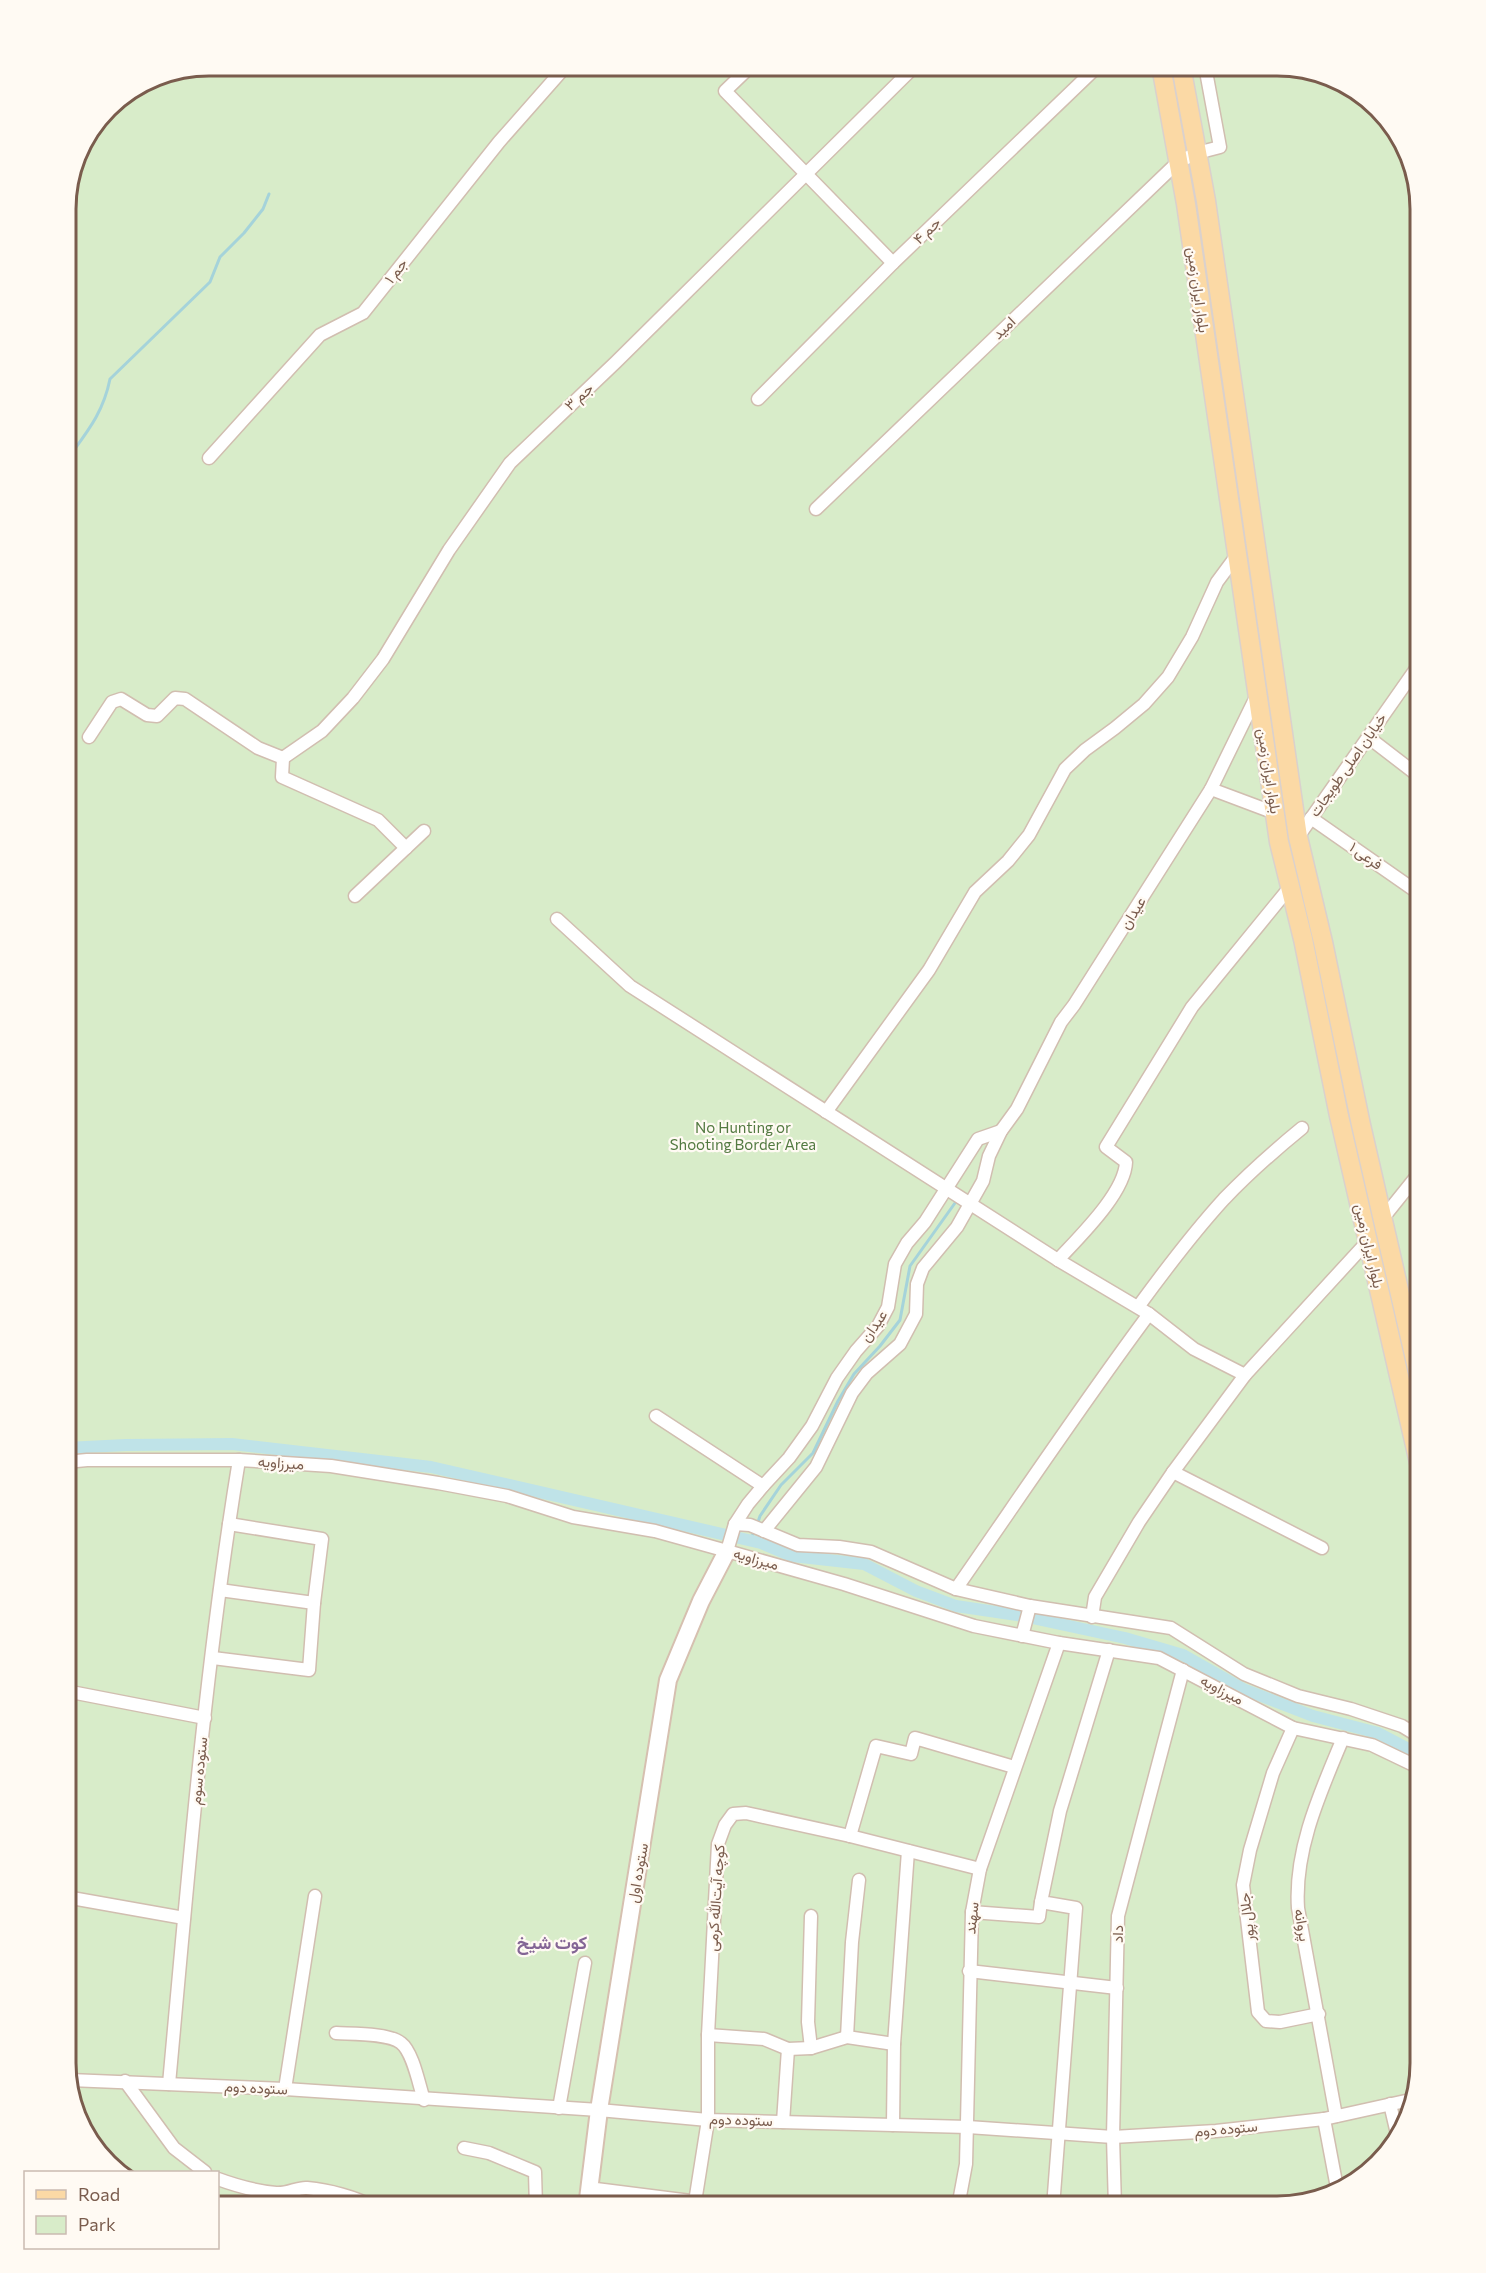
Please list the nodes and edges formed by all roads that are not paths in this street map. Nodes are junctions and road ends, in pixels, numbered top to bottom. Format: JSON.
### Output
{"nodes":[{"id":1,"x":557,"y":76,"type":"edge"},
{"id":2,"x":740,"y":76,"type":"edge"},
{"id":3,"x":904,"y":77,"type":"edge"},
{"id":4,"x":1087,"y":77,"type":"edge"},
{"id":5,"x":1163,"y":77,"type":"edge"},
{"id":6,"x":1183,"y":77,"type":"edge"},
{"id":7,"x":1207,"y":77,"type":"edge"},
{"id":8,"x":1197,"y":153,"type":"junction"},
{"id":9,"x":1178,"y":162,"type":"junction"},
{"id":10,"x":806,"y":172,"type":"junction"},
{"id":11,"x":894,"y":263,"type":"junction"},
{"id":12,"x":758,"y":399,"type":"dead end"},
{"id":13,"x":209,"y":458,"type":"dead end"},
{"id":14,"x":816,"y":509,"type":"dead end"},
{"id":15,"x":1237,"y":555,"type":"junction"},
{"id":16,"x":1410,"y":677,"type":"edge"},
{"id":17,"x":1257,"y":694,"type":"junction"},
{"id":18,"x":89,"y":737,"type":"dead end"},
{"id":19,"x":1368,"y":737,"type":"junction"},
{"id":20,"x":283,"y":758,"type":"junction"},
{"id":21,"x":1410,"y":769,"type":"edge"},
{"id":22,"x":1211,"y":789,"type":"junction"},
{"id":23,"x":1275,"y":813,"type":"junction"},
{"id":24,"x":1311,"y":818,"type":"junction"},
{"id":25,"x":424,"y":831,"type":"dead end"},
{"id":26,"x":1298,"y":837,"type":"junction"},
{"id":27,"x":406,"y":848,"type":"junction"},
{"id":28,"x":1290,"y":887,"type":"junction"},
{"id":29,"x":1410,"y":887,"type":"edge"},
{"id":30,"x":355,"y":896,"type":"dead end"},
{"id":31,"x":557,"y":919,"type":"dead end"},
{"id":32,"x":826,"y":1112,"type":"junction"},
{"id":33,"x":1302,"y":1128,"type":"dead end"},
{"id":34,"x":1001,"y":1131,"type":"junction"},
{"id":35,"x":1410,"y":1184,"type":"edge"},
{"id":36,"x":947,"y":1189,"type":"junction"},
{"id":37,"x":970,"y":1204,"type":"junction"},
{"id":38,"x":1383,"y":1218,"type":"junction"},
{"id":39,"x":1368,"y":1241,"type":"junction"},
{"id":40,"x":1058,"y":1260,"type":"junction"},
{"id":41,"x":1138,"y":1307,"type":"junction"},
{"id":42,"x":1149,"y":1314,"type":"junction"},
{"id":43,"x":1410,"y":1335,"type":"edge"},
{"id":44,"x":1245,"y":1375,"type":"junction"},
{"id":45,"x":656,"y":1416,"type":"dead end"},
{"id":46,"x":1410,"y":1424,"type":"edge"},
{"id":47,"x":239,"y":1460,"type":"junction"},
{"id":48,"x":76,"y":1462,"type":"edge"},
{"id":49,"x":1173,"y":1472,"type":"junction"},
{"id":50,"x":763,"y":1486,"type":"junction"},
{"id":51,"x":229,"y":1524,"type":"junction"},
{"id":52,"x":735,"y":1527,"type":"junction"},
{"id":53,"x":758,"y":1528,"type":"junction"},
{"id":54,"x":728,"y":1548,"type":"junction"},
{"id":55,"x":1322,"y":1548,"type":"dead end"},
{"id":56,"x":956,"y":1589,"type":"junction"},
{"id":57,"x":220,"y":1590,"type":"junction"},
{"id":58,"x":314,"y":1603,"type":"junction"},
{"id":59,"x":1029,"y":1609,"type":"junction"},
{"id":60,"x":1092,"y":1617,"type":"junction"},
{"id":61,"x":1024,"y":1631,"type":"junction"},
{"id":62,"x":1059,"y":1642,"type":"junction"},
{"id":63,"x":1108,"y":1650,"type":"junction"},
{"id":64,"x":213,"y":1658,"type":"junction"},
{"id":65,"x":1184,"y":1670,"type":"junction"},
{"id":66,"x":76,"y":1693,"type":"edge"},
{"id":67,"x":205,"y":1718,"type":"junction"},
{"id":68,"x":1293,"y":1728,"type":"junction"},
{"id":69,"x":1410,"y":1731,"type":"edge"},
{"id":70,"x":1343,"y":1738,"type":"junction"},
{"id":71,"x":1410,"y":1763,"type":"edge"},
{"id":72,"x":1014,"y":1767,"type":"junction"},
{"id":73,"x":850,"y":1836,"type":"junction"},
{"id":74,"x":908,"y":1851,"type":"junction"},
{"id":75,"x":980,"y":1869,"type":"junction"},
{"id":76,"x":859,"y":1880,"type":"dead end"},
{"id":77,"x":315,"y":1896,"type":"dead end"},
{"id":78,"x":76,"y":1899,"type":"edge"},
{"id":79,"x":1041,"y":1902,"type":"junction"},
{"id":80,"x":972,"y":1912,"type":"junction"},
{"id":81,"x":811,"y":1916,"type":"dead end"},
{"id":82,"x":184,"y":1918,"type":"junction"},
{"id":83,"x":585,"y":1963,"type":"dead end"},
{"id":84,"x":969,"y":1971,"type":"junction"},
{"id":85,"x":1069,"y":1983,"type":"junction"},
{"id":86,"x":1117,"y":1988,"type":"junction"},
{"id":87,"x":1319,"y":2014,"type":"junction"},
{"id":88,"x":336,"y":2033,"type":"dead end"},
{"id":89,"x":708,"y":2035,"type":"junction"},
{"id":90,"x":847,"y":2037,"type":"junction"},
{"id":91,"x":894,"y":2044,"type":"junction"},
{"id":92,"x":811,"y":2048,"type":"junction"},
{"id":93,"x":788,"y":2049,"type":"junction"},
{"id":94,"x":78,"y":2080,"type":"edge"},
{"id":95,"x":125,"y":2081,"type":"junction"},
{"id":96,"x":169,"y":2084,"type":"junction"},
{"id":97,"x":285,"y":2089,"type":"junction"},
{"id":98,"x":424,"y":2100,"type":"junction"},
{"id":99,"x":1404,"y":2101,"type":"edge"},
{"id":100,"x":1390,"y":2104,"type":"junction"},
{"id":101,"x":559,"y":2108,"type":"junction"},
{"id":102,"x":599,"y":2110,"type":"junction"},
{"id":103,"x":1330,"y":2117,"type":"junction"},
{"id":104,"x":708,"y":2120,"type":"junction"},
{"id":105,"x":783,"y":2122,"type":"junction"},
{"id":106,"x":1395,"y":2124,"type":"edge"},
{"id":107,"x":893,"y":2125,"type":"junction"},
{"id":108,"x":968,"y":2127,"type":"junction"},
{"id":109,"x":1058,"y":2134,"type":"junction"},
{"id":110,"x":1113,"y":2137,"type":"junction"},
{"id":111,"x":464,"y":2148,"type":"dead end"},
{"id":112,"x":204,"y":2171,"type":"edge"},
{"id":113,"x":219,"y":2179,"type":"edge"},
{"id":114,"x":1337,"y":2182,"type":"edge"},
{"id":115,"x":588,"y":2188,"type":"junction"},
{"id":116,"x":291,"y":2193,"type":"junction"},
{"id":117,"x":291,"y":2196,"type":"edge"},
{"id":118,"x":342,"y":2196,"type":"edge"},
{"id":119,"x":536,"y":2196,"type":"edge"},
{"id":120,"x":588,"y":2196,"type":"edge"},
{"id":121,"x":649,"y":2196,"type":"edge"},
{"id":122,"x":696,"y":2196,"type":"edge"},
{"id":123,"x":960,"y":2196,"type":"edge"},
{"id":124,"x":1054,"y":2196,"type":"edge"},
{"id":125,"x":1115,"y":2196,"type":"edge"}],
"edges":[{"from":1,"to":13,"type":"street","name":"جم ۱"},
{"from":2,"to":10,"type":"street"},
{"from":3,"to":10,"type":"street","name":"جم ۳"},
{"from":4,"to":11,"type":"street","name":"جم ۴"},
{"from":5,"to":9,"type":"main road","name":"بلوار ایران زمین"},
{"from":6,"to":8,"type":"main road","name":"بلوار ایران زمین"},
{"from":7,"to":8,"type":"street","name":"امید"},
{"from":8,"to":9,"type":"street","name":"امید"},
{"from":8,"to":26,"type":"main road","name":"بلوار ایران زمین"},
{"from":9,"to":14,"type":"street","name":"امید"},
{"from":9,"to":15,"type":"main road","name":"بلوار ایران زمین"},
{"from":10,"to":11,"type":"street"},
{"from":10,"to":20,"type":"street","name":"جم ۳"},
{"from":11,"to":12,"type":"street","name":"جم ۴"},
{"from":15,"to":17,"type":"main road","name":"بلوار ایران زمین"},
{"from":15,"to":32,"type":"street"},
{"from":16,"to":19,"type":"street","name":"خیابان اصلی طویجات"},
{"from":17,"to":22,"type":"street","name":"عیدان"},
{"from":17,"to":23,"type":"main road","name":"بلوار ایران زمین"},
{"from":18,"to":20,"type":"street"},
{"from":19,"to":21,"type":"street"},
{"from":19,"to":24,"type":"street","name":"خیابان اصلی طویجات"},
{"from":20,"to":27,"type":"street"},
{"from":22,"to":23,"type":"street"},
{"from":22,"to":34,"type":"street","name":"عیدان"},
{"from":23,"to":28,"type":"main road","name":"بلوار ایران زمین"},
{"from":24,"to":26,"type":"street","name":"خیابان اصلی طویجات"},
{"from":24,"to":29,"type":"street","name":"فرعی ۱"},
{"from":25,"to":27,"type":"street"},
{"from":26,"to":38,"type":"main road","name":"بلوار ایران زمین"},
{"from":27,"to":30,"type":"street"},
{"from":28,"to":39,"type":"main road","name":"بلوار ایران زمین"},
{"from":28,"to":40,"type":"street"},
{"from":31,"to":32,"type":"street"},
{"from":32,"to":36,"type":"street"},
{"from":33,"to":41,"type":"street"},
{"from":34,"to":36,"type":"street","name":"عیدان"},
{"from":34,"to":37,"type":"street","name":"عیدان"},
{"from":35,"to":38,"type":"street"},
{"from":36,"to":37,"type":"street"},
{"from":36,"to":50,"type":"street","name":"عیدان"},
{"from":37,"to":40,"type":"street"},
{"from":37,"to":53,"type":"street","name":"عیدان"},
{"from":38,"to":43,"type":"main road","name":"بلوار ایران زمین"},
{"from":39,"to":44,"type":"street"},
{"from":39,"to":46,"type":"main road","name":"بلوار ایران زمین"},
{"from":40,"to":41,"type":"street"},
{"from":41,"to":42,"type":"street"},
{"from":42,"to":44,"type":"street"},
{"from":42,"to":56,"type":"street"},
{"from":44,"to":49,"type":"street"},
{"from":45,"to":50,"type":"street"},
{"from":47,"to":48,"type":"street","name":"میرزاویه"},
{"from":47,"to":51,"type":"street","name":"ستوده سوم"},
{"from":47,"to":54,"type":"street","name":"میرزاویه"},
{"from":49,"to":55,"type":"street"},
{"from":49,"to":60,"type":"street"},
{"from":50,"to":52,"type":"street","name":"عیدان"},
{"from":51,"to":57,"type":"street","name":"ستوده سوم"},
{"from":51,"to":58,"type":"street"},
{"from":52,"to":53,"type":"street"},
{"from":52,"to":54,"type":"street","name":"عیدان"},
{"from":53,"to":56,"type":"street"},
{"from":54,"to":61,"type":"street","name":"میرزاویه"},
{"from":54,"to":102,"type":"street","name":"ستوده اول"},
{"from":56,"to":59,"type":"street"},
{"from":57,"to":58,"type":"street"},
{"from":57,"to":64,"type":"street","name":"ستوده سوم"},
{"from":58,"to":64,"type":"street"},
{"from":59,"to":60,"type":"street"},
{"from":59,"to":61,"type":"street"},
{"from":60,"to":69,"type":"street"},
{"from":61,"to":62,"type":"street","name":"میرزاویه"},
{"from":62,"to":63,"type":"street","name":"میرزاویه"},
{"from":62,"to":72,"type":"street","name":"سهند"},
{"from":63,"to":65,"type":"street","name":"میرزاویه"},
{"from":63,"to":79,"type":"street"},
{"from":64,"to":67,"type":"street","name":"ستوده سوم"},
{"from":65,"to":68,"type":"street","name":"میرزاویه"},
{"from":65,"to":86,"type":"street","name":"داد"},
{"from":66,"to":67,"type":"street"},
{"from":67,"to":82,"type":"street","name":"ستوده سوم"},
{"from":68,"to":70,"type":"street","name":"میرزاویه"},
{"from":68,"to":87,"type":"street","name":"جلال پور"},
{"from":70,"to":71,"type":"street","name":"میرزاویه"},
{"from":70,"to":87,"type":"street","name":"پروانه"},
{"from":72,"to":73,"type":"street"},
{"from":72,"to":75,"type":"street","name":"سهند"},
{"from":73,"to":74,"type":"street","name":"کوچه آیت‌الله کرمی"},
{"from":73,"to":89,"type":"street","name":"کوچه آیت‌الله کرمی"},
{"from":74,"to":75,"type":"street","name":"کوچه آیت‌الله کرمی"},
{"from":74,"to":91,"type":"street"},
{"from":75,"to":80,"type":"street","name":"سهند"},
{"from":76,"to":90,"type":"street"},
{"from":77,"to":97,"type":"street"},
{"from":78,"to":82,"type":"street"},
{"from":79,"to":80,"type":"street"},
{"from":79,"to":85,"type":"street"},
{"from":80,"to":84,"type":"street","name":"سهند"},
{"from":81,"to":92,"type":"street"},
{"from":82,"to":96,"type":"street","name":"ستوده سوم"},
{"from":83,"to":101,"type":"street"},
{"from":84,"to":85,"type":"street"},
{"from":84,"to":108,"type":"street","name":"سهند"},
{"from":85,"to":86,"type":"street"},
{"from":85,"to":109,"type":"street"},
{"from":86,"to":110,"type":"street","name":"داد"},
{"from":87,"to":103,"type":"street","name":"پروانه"},
{"from":88,"to":98,"type":"street"},
{"from":89,"to":93,"type":"street"},
{"from":89,"to":104,"type":"street","name":"کوچه آیت‌الله کرمی"},
{"from":90,"to":91,"type":"street"},
{"from":90,"to":92,"type":"street"},
{"from":91,"to":107,"type":"street"},
{"from":92,"to":93,"type":"street"},
{"from":93,"to":105,"type":"street"},
{"from":94,"to":95,"type":"street","name":"ستوده دوم"},
{"from":95,"to":96,"type":"street","name":"ستوده دوم"},
{"from":95,"to":112,"type":"street"},
{"from":96,"to":97,"type":"street","name":"ستوده دوم"},
{"from":97,"to":98,"type":"street","name":"ستوده دوم"},
{"from":98,"to":101,"type":"street","name":"ستوده دوم"},
{"from":99,"to":100,"type":"street","name":"ستوده دوم"},
{"from":100,"to":103,"type":"street","name":"ستوده دوم"},
{"from":100,"to":106,"type":"street"},
{"from":101,"to":102,"type":"street","name":"ستوده دوم"},
{"from":102,"to":104,"type":"street","name":"ستوده دوم"},
{"from":102,"to":115,"type":"street","name":"ستوده اول"},
{"from":103,"to":110,"type":"street","name":"ستوده دوم"},
{"from":103,"to":114,"type":"street","name":"پروانه"},
{"from":104,"to":105,"type":"street","name":"ستوده دوم"},
{"from":104,"to":122,"type":"street","name":"کوچه آیت‌الله کرمی"},
{"from":105,"to":107,"type":"street","name":"ستوده دوم"},
{"from":107,"to":108,"type":"street","name":"ستوده دوم"},
{"from":108,"to":109,"type":"street","name":"ستوده دوم"},
{"from":108,"to":123,"type":"street","name":"سهند"},
{"from":109,"to":110,"type":"street","name":"ستوده دوم"},
{"from":109,"to":124,"type":"street"},
{"from":110,"to":125,"type":"street","name":"داد"},
{"from":111,"to":119,"type":"street"},
{"from":113,"to":116,"type":"street"},
{"from":115,"to":120,"type":"street","name":"ستوده اول"},
{"from":115,"to":121,"type":"street"},
{"from":116,"to":117,"type":"street"},
{"from":116,"to":118,"type":"street"}]}
